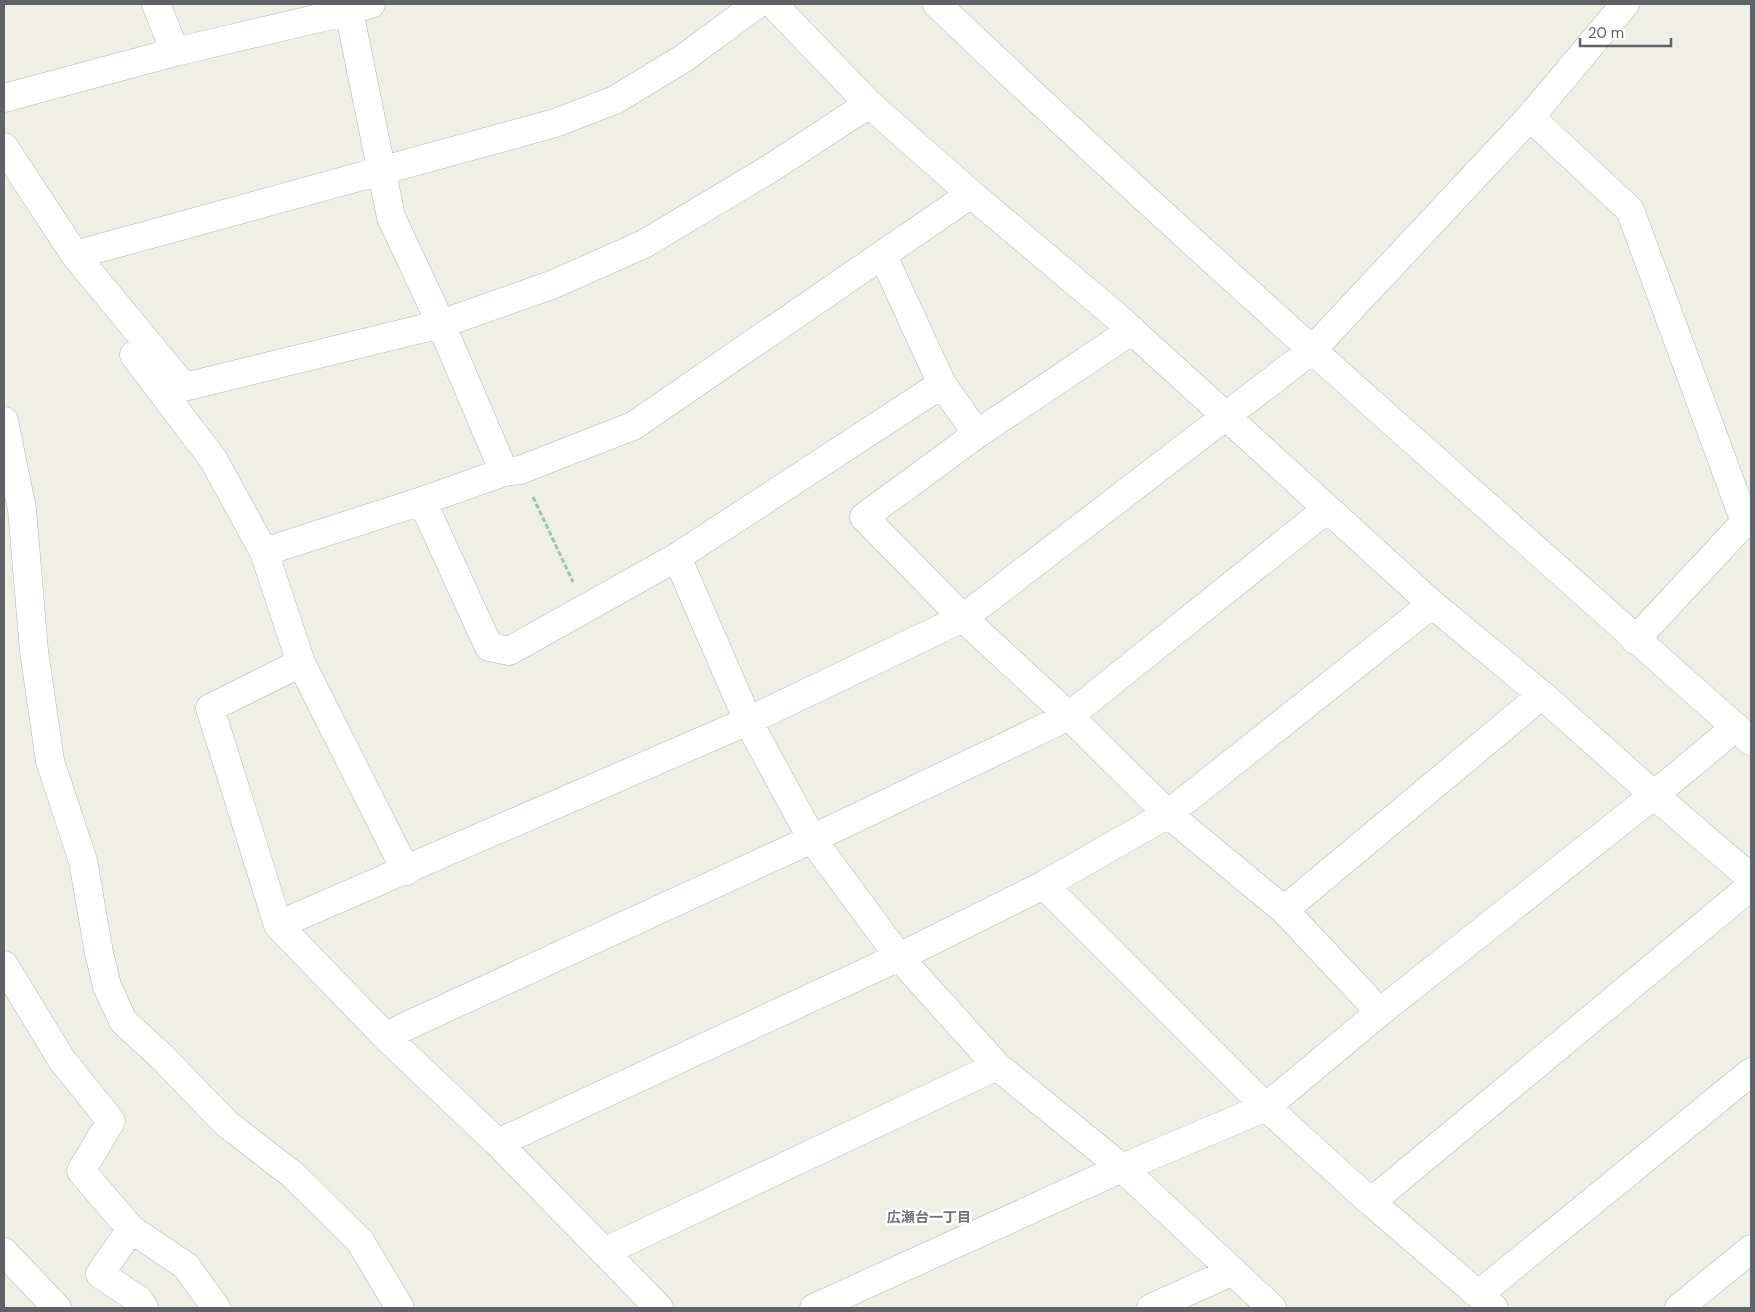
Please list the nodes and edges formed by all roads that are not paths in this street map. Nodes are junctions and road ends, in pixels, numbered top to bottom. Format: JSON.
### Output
{"nodes":[{"id":1,"x":156,"y":4,"type":"edge"},
{"id":2,"x":757,"y":4,"type":"edge"},
{"id":3,"x":773,"y":4,"type":"edge"},
{"id":4,"x":937,"y":4,"type":"edge"},
{"id":5,"x":1625,"y":4,"type":"edge"},
{"id":6,"x":360,"y":8,"type":"edge"},
{"id":7,"x":176,"y":52,"type":"junction"},
{"id":8,"x":4,"y":98,"type":"edge"},
{"id":9,"x":869,"y":104,"type":"junction"},
{"id":10,"x":1530,"y":117,"type":"junction"},
{"id":11,"x":4,"y":147,"type":"edge"},
{"id":12,"x":381,"y":170,"type":"junction"},
{"id":13,"x":4,"y":182,"type":"edge"},
{"id":14,"x":971,"y":194,"type":"junction"},
{"id":15,"x":75,"y":254,"type":"junction"},
{"id":16,"x":882,"y":256,"type":"junction"},
{"id":17,"x":440,"y":324,"type":"junction"},
{"id":18,"x":1132,"y":330,"type":"junction"},
{"id":19,"x":1312,"y":350,"type":"junction"},
{"id":20,"x":942,"y":384,"type":"junction"},
{"id":21,"x":1226,"y":416,"type":"junction"},
{"id":22,"x":4,"y":422,"type":"edge"},
{"id":23,"x":977,"y":434,"type":"junction"},
{"id":24,"x":504,"y":472,"type":"junction"},
{"id":25,"x":422,"y":501,"type":"junction"},
{"id":26,"x":1327,"y":508,"type":"junction"},
{"id":27,"x":1748,"y":521,"type":"edge"},
{"id":28,"x":264,"y":552,"type":"junction"},
{"id":29,"x":677,"y":557,"type":"junction"},
{"id":30,"x":1432,"y":604,"type":"junction"},
{"id":31,"x":963,"y":618,"type":"junction"},
{"id":32,"x":1635,"y":640,"type":"junction"},
{"id":33,"x":301,"y":663,"type":"junction"},
{"id":34,"x":1542,"y":695,"type":"junction"},
{"id":35,"x":1069,"y":716,"type":"junction"},
{"id":36,"x":748,"y":721,"type":"junction"},
{"id":37,"x":1743,"y":734,"type":"edge"},
{"id":38,"x":1654,"y":795,"type":"junction"},
{"id":39,"x":1168,"y":814,"type":"junction"},
{"id":40,"x":812,"y":839,"type":"junction"},
{"id":41,"x":406,"y":871,"type":"junction"},
{"id":42,"x":1751,"y":878,"type":"edge"},
{"id":43,"x":1044,"y":885,"type":"junction"},
{"id":44,"x":1751,"y":886,"type":"edge"},
{"id":45,"x":1284,"y":910,"type":"junction"},
{"id":46,"x":278,"y":925,"type":"junction"},
{"id":47,"x":899,"y":957,"type":"junction"},
{"id":48,"x":4,"y":964,"type":"edge"},
{"id":49,"x":1380,"y":1012,"type":"junction"},
{"id":50,"x":385,"y":1036,"type":"junction"},
{"id":51,"x":997,"y":1066,"type":"junction"},
{"id":52,"x":1751,"y":1072,"type":"edge"},
{"id":53,"x":1266,"y":1107,"type":"junction"},
{"id":54,"x":498,"y":1143,"type":"junction"},
{"id":55,"x":1122,"y":1168,"type":"junction"},
{"id":56,"x":1371,"y":1202,"type":"junction"},
{"id":57,"x":131,"y":1229,"type":"junction"},
{"id":58,"x":1751,"y":1249,"type":"edge"},
{"id":59,"x":4,"y":1252,"type":"edge"},
{"id":60,"x":604,"y":1252,"type":"junction"},
{"id":61,"x":1233,"y":1270,"type":"junction"},
{"id":62,"x":1486,"y":1301,"type":"edge"},
{"id":63,"x":57,"y":1308,"type":"edge"},
{"id":64,"x":144,"y":1308,"type":"edge"},
{"id":65,"x":216,"y":1308,"type":"edge"},
{"id":66,"x":400,"y":1308,"type":"edge"},
{"id":67,"x":659,"y":1308,"type":"edge"},
{"id":68,"x":814,"y":1308,"type":"edge"},
{"id":69,"x":1151,"y":1308,"type":"edge"},
{"id":70,"x":1272,"y":1308,"type":"edge"},
{"id":71,"x":1679,"y":1308,"type":"edge"}],
"edges":[{"from":1,"to":7,"type":"street"},
{"from":2,"to":12,"type":"street"},
{"from":3,"to":9,"type":"street"},
{"from":4,"to":19,"type":"street"},
{"from":5,"to":10,"type":"street"},
{"from":6,"to":7,"type":"street"},
{"from":6,"to":12,"type":"street"},
{"from":7,"to":8,"type":"street"},
{"from":9,"to":14,"type":"street"},
{"from":9,"to":17,"type":"street"},
{"from":10,"to":19,"type":"street"},
{"from":10,"to":27,"type":"street"},
{"from":11,"to":15,"type":"street"},
{"from":12,"to":15,"type":"street"},
{"from":12,"to":17,"type":"street"},
{"from":13,"to":28,"type":"street"},
{"from":14,"to":16,"type":"street"},
{"from":14,"to":18,"type":"street"},
{"from":15,"to":17,"type":"street"},
{"from":16,"to":20,"type":"street"},
{"from":16,"to":24,"type":"street"},
{"from":17,"to":24,"type":"street"},
{"from":18,"to":21,"type":"street"},
{"from":18,"to":23,"type":"street"},
{"from":19,"to":21,"type":"street"},
{"from":19,"to":32,"type":"street"},
{"from":20,"to":23,"type":"street"},
{"from":20,"to":29,"type":"street"},
{"from":21,"to":26,"type":"street"},
{"from":21,"to":31,"type":"street"},
{"from":22,"to":66,"type":"street"},
{"from":23,"to":31,"type":"street"},
{"from":24,"to":25,"type":"street"},
{"from":25,"to":28,"type":"street"},
{"from":25,"to":29,"type":"street"},
{"from":26,"to":30,"type":"street"},
{"from":26,"to":35,"type":"street"},
{"from":27,"to":32,"type":"street"},
{"from":28,"to":33,"type":"street"},
{"from":29,"to":36,"type":"street"},
{"from":30,"to":34,"type":"street"},
{"from":30,"to":39,"type":"street"},
{"from":31,"to":35,"type":"street"},
{"from":31,"to":36,"type":"street"},
{"from":32,"to":37,"type":"street"},
{"from":33,"to":41,"type":"street"},
{"from":33,"to":46,"type":"street"},
{"from":34,"to":38,"type":"street"},
{"from":34,"to":45,"type":"street"},
{"from":35,"to":39,"type":"street"},
{"from":35,"to":40,"type":"street"},
{"from":36,"to":40,"type":"street"},
{"from":36,"to":41,"type":"street"},
{"from":37,"to":38,"type":"street"},
{"from":38,"to":42,"type":"street"},
{"from":38,"to":49,"type":"street"},
{"from":39,"to":43,"type":"street"},
{"from":39,"to":45,"type":"street"},
{"from":40,"to":47,"type":"street"},
{"from":40,"to":50,"type":"street"},
{"from":41,"to":46,"type":"street"},
{"from":43,"to":47,"type":"street"},
{"from":43,"to":53,"type":"street"},
{"from":44,"to":56,"type":"street"},
{"from":45,"to":49,"type":"street"},
{"from":46,"to":50,"type":"street"},
{"from":47,"to":51,"type":"street"},
{"from":47,"to":54,"type":"street"},
{"from":48,"to":57,"type":"street"},
{"from":49,"to":53,"type":"street"},
{"from":50,"to":54,"type":"street"},
{"from":51,"to":55,"type":"street"},
{"from":51,"to":60,"type":"street"},
{"from":52,"to":62,"type":"street"},
{"from":53,"to":55,"type":"street"},
{"from":53,"to":56,"type":"street"},
{"from":54,"to":60,"type":"street"},
{"from":55,"to":61,"type":"street"},
{"from":55,"to":68,"type":"street"},
{"from":56,"to":62,"type":"street"},
{"from":57,"to":64,"type":"street"},
{"from":57,"to":65,"type":"street"},
{"from":58,"to":71,"type":"street"},
{"from":59,"to":63,"type":"street"},
{"from":60,"to":67,"type":"street"},
{"from":61,"to":69,"type":"street"},
{"from":61,"to":70,"type":"street"}]}
